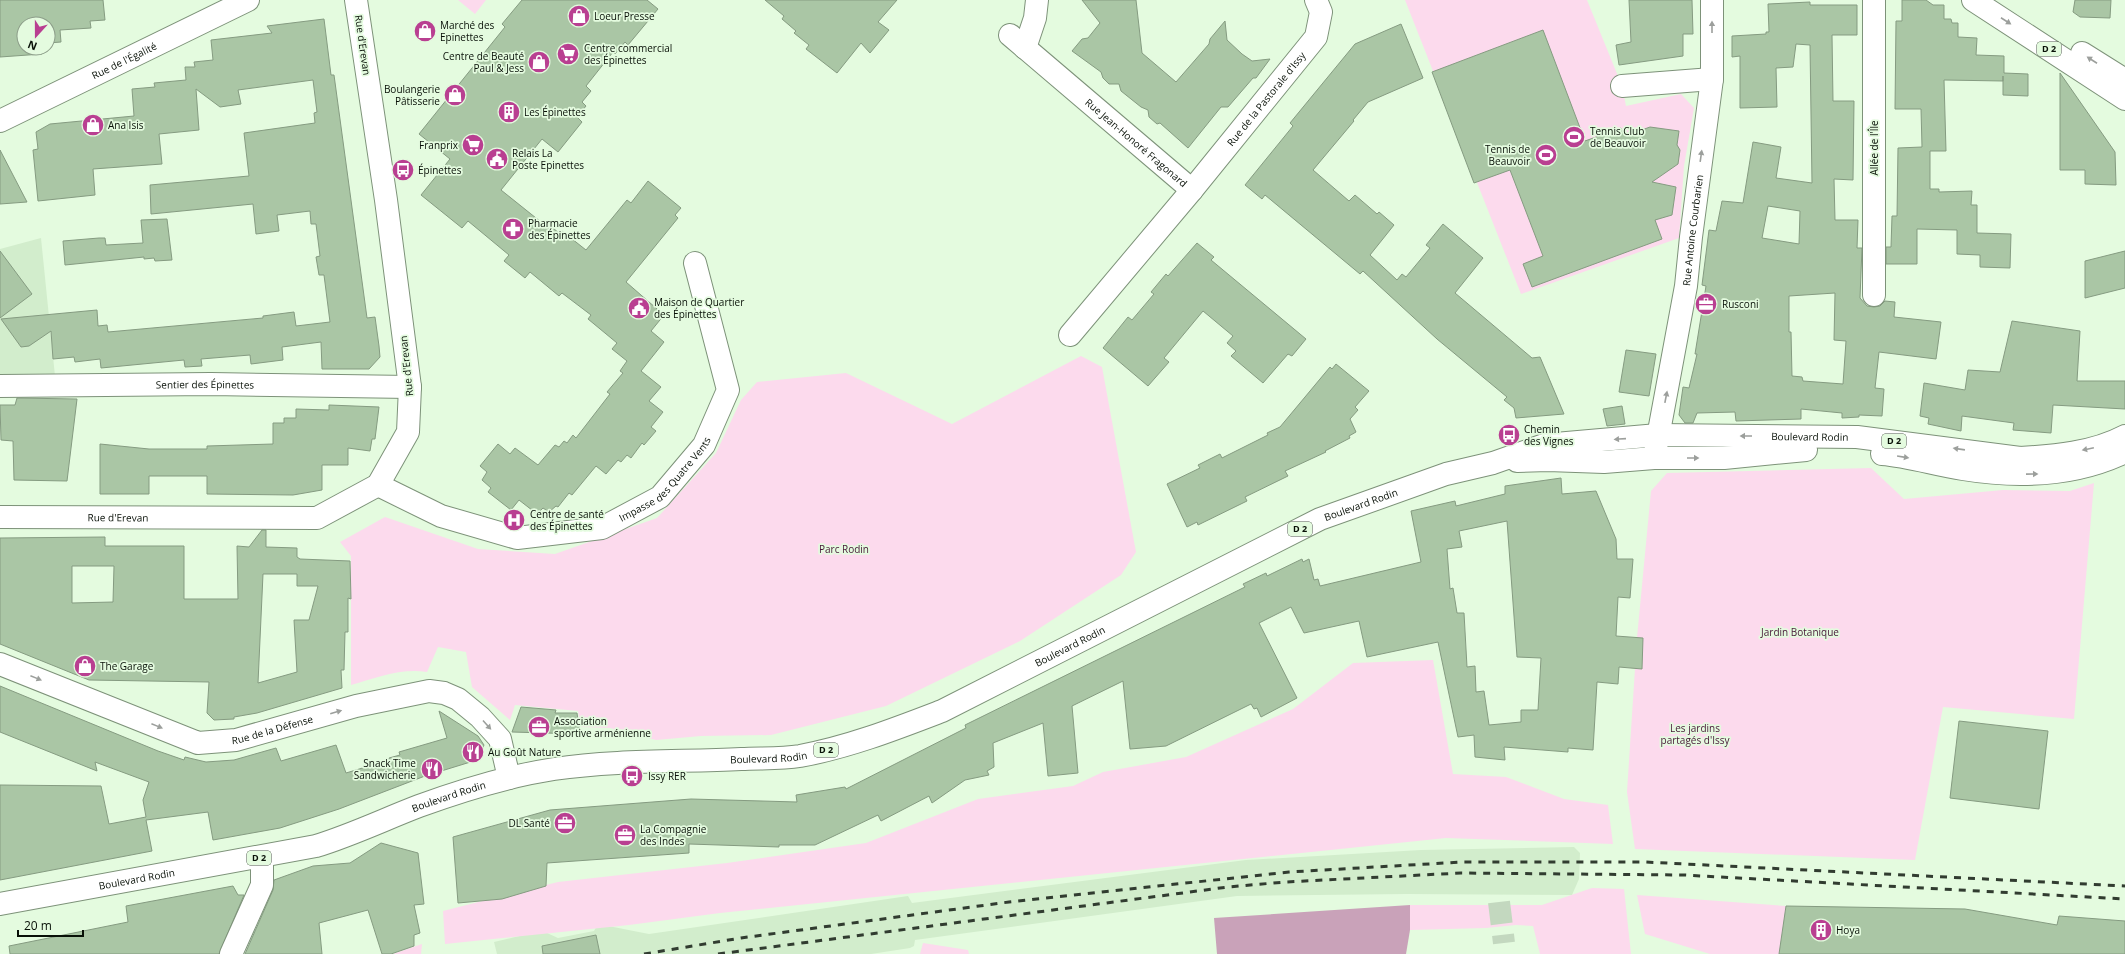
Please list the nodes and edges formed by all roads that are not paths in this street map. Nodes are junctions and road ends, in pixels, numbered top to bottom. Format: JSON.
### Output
{"nodes":[{"id":1,"x":248,"y":0,"type":"edge"},
{"id":2,"x":356,"y":0,"type":"edge"},
{"id":3,"x":1037,"y":0,"type":"edge"},
{"id":4,"x":1316,"y":0,"type":"edge"},
{"id":5,"x":1712,"y":0,"type":"edge"},
{"id":6,"x":1874,"y":0,"type":"edge"},
{"id":7,"x":1973,"y":0,"type":"edge"},
{"id":8,"x":1999,"y":0,"type":"edge"},
{"id":9,"x":1712,"y":79,"type":"junction"},
{"id":10,"x":2125,"y":80,"type":"edge"},
{"id":11,"x":1622,"y":86,"type":"dead end"},
{"id":12,"x":2125,"y":100,"type":"edge"},
{"id":13,"x":0,"y":121,"type":"edge"},
{"id":14,"x":1192,"y":190,"type":"junction"},
{"id":15,"x":695,"y":262,"type":"dead end"},
{"id":16,"x":1874,"y":295,"type":"dead end"},
{"id":17,"x":1070,"y":334,"type":"dead end"},
{"id":18,"x":0,"y":386,"type":"edge"},
{"id":19,"x":410,"y":387,"type":"junction"},
{"id":20,"x":1658,"y":435,"type":"junction"},
{"id":21,"x":2125,"y":436,"type":"edge"},
{"id":22,"x":2125,"y":452,"type":"edge"},
{"id":23,"x":1654,"y":458,"type":"junction"},
{"id":24,"x":1493,"y":463,"type":"junction"},
{"id":25,"x":378,"y":485,"type":"junction"},
{"id":26,"x":0,"y":517,"type":"edge"},
{"id":27,"x":0,"y":664,"type":"edge"},
{"id":28,"x":510,"y":778,"type":"junction"},
{"id":29,"x":262,"y":857,"type":"junction"},
{"id":30,"x":0,"y":904,"type":"edge"},
{"id":31,"x":231,"y":954,"type":"edge"}],
"edges":[{"from":1,"to":13,"type":"street","name":"Rue de l'Égalité"},
{"from":2,"to":19,"type":"street","name":"Rue d'Erevan"},
{"from":3,"to":14,"type":"street","name":"Rue Jean-Honoré Fragonard"},
{"from":4,"to":14,"type":"street","name":"Rue de la Pastorale d'Issy"},
{"from":9,"to":5,"type":"street","name":"Rue Antoine Courbarien","one_way":true},
{"from":6,"to":16,"type":"street","name":"Allée de l'Île"},
{"from":7,"to":12,"type":"street","number":"D 2","one_way":true},
{"from":10,"to":8,"type":"street","number":"D 2","one_way":true},
{"from":9,"to":11,"type":"street"},
{"from":20,"to":9,"type":"street","name":"Rue Antoine Courbarien","one_way":true},
{"from":14,"to":17,"type":"street","name":"Rue Jean-Honoré Fragonard"},
{"from":15,"to":25,"type":"street","name":"Impasse des Quatre Vents"},
{"from":18,"to":19,"type":"street","name":"Sentier des Épinettes"},
{"from":19,"to":25,"type":"street","name":"Rue d'Erevan"},
{"from":21,"to":20,"type":"street","name":"Boulevard Rodin","number":"D 2","one_way":true},
{"from":20,"to":23,"type":"street","name":"Rue Antoine Courbarien"},
{"from":20,"to":24,"type":"street","name":"Boulevard Rodin","number":"D 2","one_way":true},
{"from":23,"to":22,"type":"street","name":"Boulevard Rodin","number":"D 2","one_way":true},
{"from":23,"to":24,"type":"street","name":"Boulevard Rodin","number":"D 2"},
{"from":24,"to":28,"type":"street","name":"Boulevard Rodin","number":"D 2"},
{"from":25,"to":26,"type":"street","name":"Rue d'Erevan"},
{"from":27,"to":28,"type":"street","name":"Rue de la Défense","one_way":true},
{"from":28,"to":29,"type":"street","name":"Boulevard Rodin","number":"D 2"},
{"from":29,"to":30,"type":"street","name":"Boulevard Rodin","number":"D 2"},
{"from":29,"to":31,"type":"street"}]}
